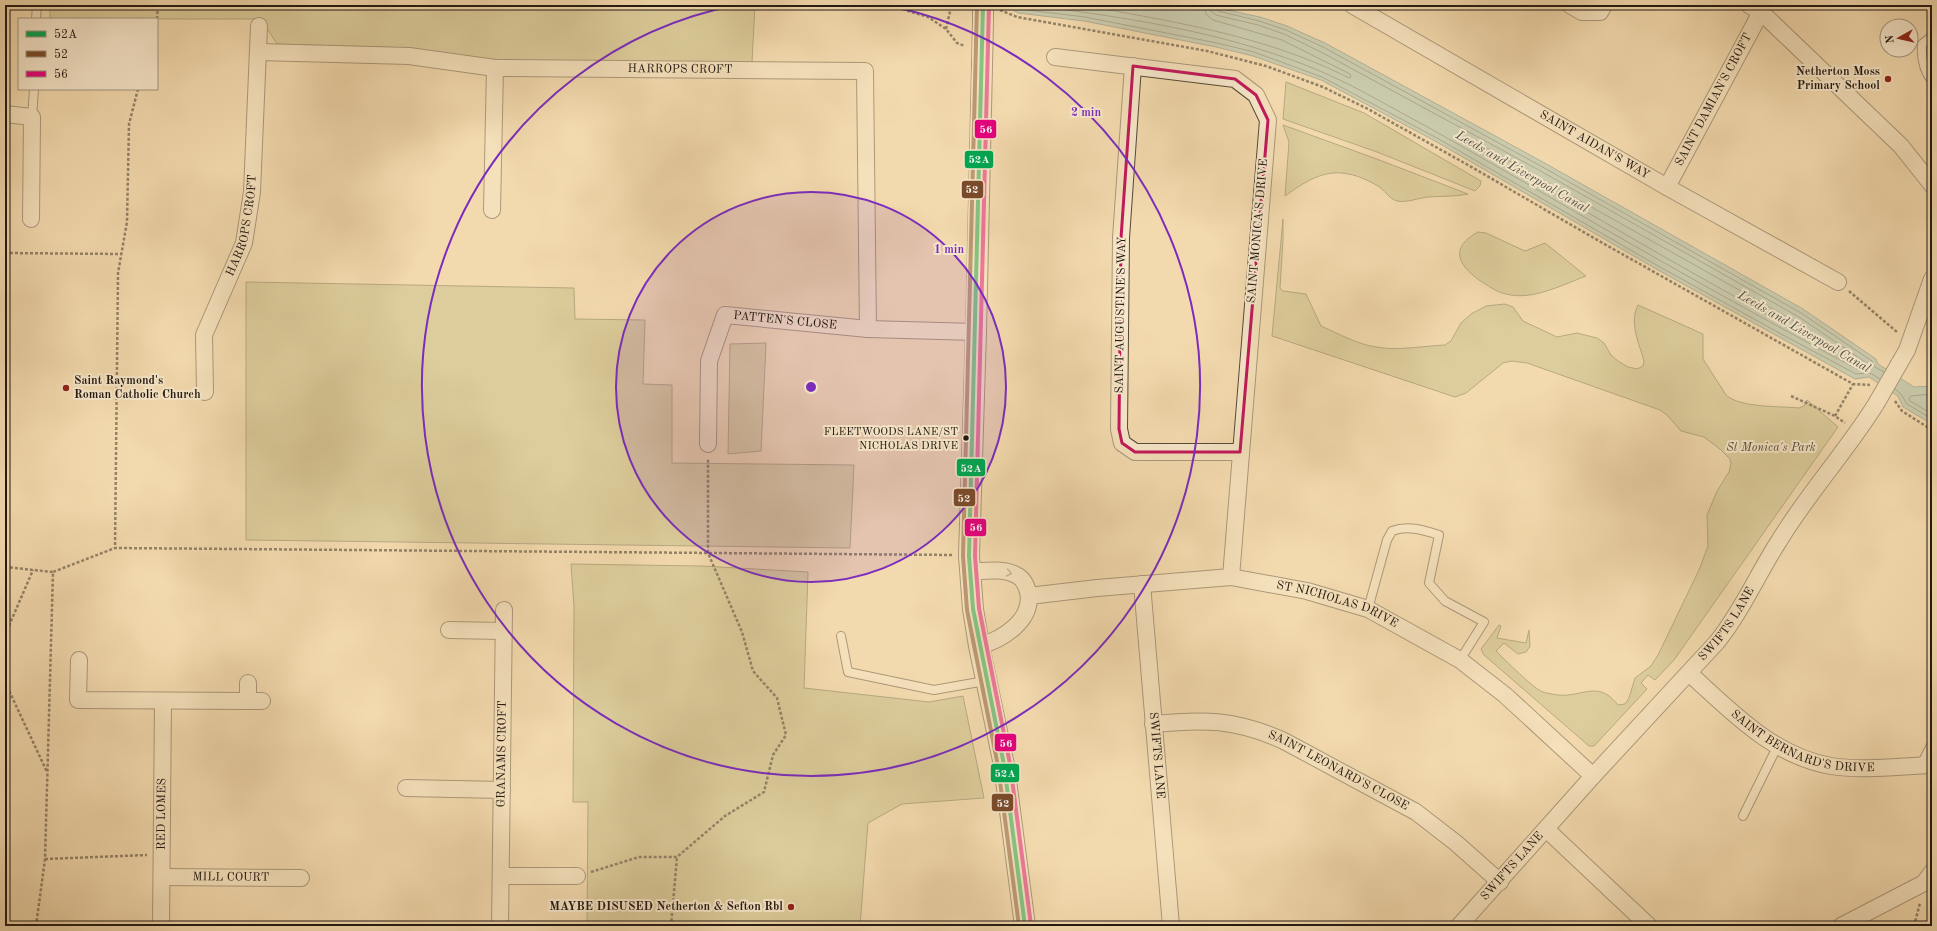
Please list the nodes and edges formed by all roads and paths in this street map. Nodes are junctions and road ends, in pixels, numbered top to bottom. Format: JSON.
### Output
{"nodes":[{"id":1,"x":37,"y":5,"type":"edge"},
{"id":2,"x":158,"y":5,"type":"edge"},
{"id":3,"x":888,"y":5,"type":"edge"},
{"id":4,"x":937,"y":5,"type":"edge"},
{"id":5,"x":961,"y":5,"type":"edge"},
{"id":6,"x":1352,"y":5,"type":"edge"},
{"id":7,"x":1570,"y":5,"type":"edge"},
{"id":8,"x":1604,"y":5,"type":"edge"},
{"id":9,"x":951,"y":7,"type":"junction"},
{"id":10,"x":1755,"y":9,"type":"edge"},
{"id":11,"x":986,"y":12,"type":"edge"},
{"id":12,"x":36,"y":18,"type":"edge"},
{"id":13,"x":157,"y":18,"type":"edge"},
{"id":14,"x":259,"y":26,"type":"dead end"},
{"id":15,"x":946,"y":29,"type":"junction"},
{"id":16,"x":1932,"y":36,"type":"edge"},
{"id":17,"x":259,"y":52,"type":"junction"},
{"id":18,"x":982,"y":52,"type":"junction"},
{"id":19,"x":1055,"y":58,"type":"dead end"},
{"id":20,"x":1133,"y":66,"type":"junction"},
{"id":21,"x":495,"y":68,"type":"junction"},
{"id":22,"x":1932,"y":81,"type":"edge"},
{"id":23,"x":34,"y":90,"type":"edge"},
{"id":24,"x":138,"y":90,"type":"edge"},
{"id":25,"x":5,"y":114,"type":"edge"},
{"id":26,"x":32,"y":117,"type":"junction"},
{"id":27,"x":1932,"y":185,"type":"edge"},
{"id":28,"x":1667,"y":187,"type":"junction"},
{"id":29,"x":492,"y":210,"type":"dead end"},
{"id":30,"x":31,"y":219,"type":"dead end"},
{"id":31,"x":5,"y":253,"type":"edge"},
{"id":32,"x":121,"y":254,"type":"junction"},
{"id":33,"x":1932,"y":279,"type":"edge"},
{"id":34,"x":1838,"y":282,"type":"joint"},
{"id":35,"x":868,"y":329,"type":"junction"},
{"id":36,"x":976,"y":332,"type":"junction"},
{"id":37,"x":1911,"y":338,"type":"junction"},
{"id":38,"x":1853,"y":384,"type":"junction"},
{"id":39,"x":1873,"y":385,"type":"dead end"},
{"id":40,"x":205,"y":392,"type":"dead end"},
{"id":41,"x":1791,"y":396,"type":"dead end"},
{"id":42,"x":1893,"y":398,"type":"dead end"},
{"id":43,"x":1836,"y":416,"type":"junction"},
{"id":44,"x":1859,"y":430,"type":"junction"},
{"id":45,"x":1932,"y":430,"type":"edge"},
{"id":46,"x":708,"y":444,"type":"joint"},
{"id":47,"x":1240,"y":452,"type":"junction"},
{"id":48,"x":115,"y":548,"type":"junction"},
{"id":49,"x":708,"y":553,"type":"junction"},
{"id":50,"x":969,"y":564,"type":"junction"},
{"id":51,"x":5,"y":567,"type":"edge"},
{"id":52,"x":33,"y":570,"type":"junction"},
{"id":53,"x":53,"y":572,"type":"junction"},
{"id":54,"x":1230,"y":576,"type":"junction"},
{"id":55,"x":1142,"y":584,"type":"junction"},
{"id":56,"x":1029,"y":596,"type":"junction"},
{"id":57,"x":1368,"y":608,"type":"junction"},
{"id":58,"x":504,"y":610,"type":"dead end"},
{"id":59,"x":449,"y":630,"type":"dead end"},
{"id":60,"x":503,"y":631,"type":"junction"},
{"id":61,"x":5,"y":635,"type":"edge"},
{"id":62,"x":841,"y":636,"type":"dead end"},
{"id":63,"x":979,"y":646,"type":"junction"},
{"id":64,"x":80,"y":660,"type":"dead end"},
{"id":65,"x":1460,"y":660,"type":"junction"},
{"id":66,"x":1690,"y":674,"type":"junction"},
{"id":67,"x":985,"y":680,"type":"junction"},
{"id":68,"x":5,"y":682,"type":"edge"},
{"id":69,"x":248,"y":683,"type":"dead end"},
{"id":70,"x":163,"y":702,"type":"junction"},
{"id":71,"x":1153,"y":724,"type":"junction"},
{"id":72,"x":1932,"y":743,"type":"edge"},
{"id":73,"x":1777,"y":746,"type":"junction"},
{"id":74,"x":1926,"y":765,"type":"edge"},
{"id":75,"x":48,"y":773,"type":"junction"},
{"id":76,"x":1593,"y":776,"type":"junction"},
{"id":77,"x":406,"y":788,"type":"dead end"},
{"id":78,"x":502,"y":790,"type":"junction"},
{"id":79,"x":1743,"y":816,"type":"dead end"},
{"id":80,"x":1546,"y":829,"type":"junction"},
{"id":81,"x":162,"y":855,"type":"junction"},
{"id":82,"x":677,"y":857,"type":"junction"},
{"id":83,"x":45,"y":859,"type":"junction"},
{"id":84,"x":1932,"y":872,"type":"edge"},
{"id":85,"x":502,"y":876,"type":"junction"},
{"id":86,"x":577,"y":876,"type":"joint"},
{"id":87,"x":162,"y":878,"type":"junction"},
{"id":88,"x":301,"y":878,"type":"dead end"},
{"id":89,"x":1500,"y":882,"type":"junction"},
{"id":90,"x":1916,"y":887,"type":"junction"},
{"id":91,"x":36,"y":926,"type":"edge"},
{"id":92,"x":161,"y":926,"type":"edge"},
{"id":93,"x":500,"y":926,"type":"edge"},
{"id":94,"x":671,"y":926,"type":"edge"},
{"id":95,"x":1025,"y":926,"type":"edge"},
{"id":96,"x":1171,"y":926,"type":"edge"},
{"id":97,"x":1459,"y":926,"type":"edge"},
{"id":98,"x":1649,"y":926,"type":"edge"},
{"id":99,"x":1841,"y":926,"type":"edge"},
{"id":100,"x":1914,"y":926,"type":"edge"}],
"edges":[{"from":1,"to":12,"type":"lane"},
{"from":2,"to":13,"type":"path"},
{"from":3,"to":15,"type":"path"},
{"from":4,"to":9,"type":"path"},
{"from":5,"to":9,"type":"path"},
{"from":6,"to":28,"type":"street","name":"SAINT AIDAN'S WAY"},
{"from":7,"to":8,"type":"street"},
{"from":9,"to":15,"type":"path"},
{"from":10,"to":27,"type":"street"},
{"from":10,"to":28,"type":"street","name":"SAINT DAMIAN'S CROFT"},
{"from":11,"to":18,"type":"street"},
{"from":11,"to":38,"type":"path"},
{"from":14,"to":17,"type":"street","name":"HARROPS CROFT"},
{"from":15,"to":18,"type":"path"},
{"from":16,"to":22,"type":"lane"},
{"from":17,"to":21,"type":"street","name":"HARROPS CROFT"},
{"from":17,"to":40,"type":"street","name":"HARROPS CROFT"},
{"from":18,"to":36,"type":"street"},
{"from":19,"to":20,"type":"street","name":"SAINT MONICA'S DRIVE"},
{"from":20,"to":47,"type":"street","name":"SAINT MONICA'S DRIVE"},
{"from":20,"to":47,"type":"street","name":"SAINT AUGUSTINE'S WAY"},
{"from":21,"to":29,"type":"street"},
{"from":21,"to":35,"type":"street","name":"HARROPS CROFT"},
{"from":23,"to":26,"type":"lane"},
{"from":24,"to":32,"type":"path"},
{"from":25,"to":26,"type":"street"},
{"from":26,"to":30,"type":"street"},
{"from":28,"to":34,"type":"street","name":"SAINT AIDAN'S WAY"},
{"from":31,"to":32,"type":"path"},
{"from":32,"to":48,"type":"path"},
{"from":33,"to":37,"type":"street","name":"SWIFTS LANE"},
{"from":34,"to":37,"type":"path"},
{"from":35,"to":36,"type":"street","name":"PATTEN'S CLOSE"},
{"from":35,"to":46,"type":"street","name":"PATTEN'S CLOSE"},
{"from":36,"to":50,"type":"street"},
{"from":37,"to":44,"type":"street","name":"SWIFTS LANE","bridge":true},
{"from":38,"to":39,"type":"path"},
{"from":38,"to":43,"type":"path"},
{"from":41,"to":43,"type":"path"},
{"from":42,"to":45,"type":"path"},
{"from":43,"to":44,"type":"path"},
{"from":44,"to":66,"type":"street","name":"SWIFTS LANE"},
{"from":46,"to":49,"type":"path"},
{"from":47,"to":54,"type":"street","name":"SAINT MONICA'S DRIVE"},
{"from":48,"to":49,"type":"path"},
{"from":48,"to":53,"type":"path"},
{"from":49,"to":50,"type":"path"},
{"from":49,"to":82,"type":"path"},
{"from":50,"to":56,"type":"street","one_way":true},
{"from":50,"to":63,"type":"street"},
{"from":51,"to":52,"type":"path"},
{"from":52,"to":53,"type":"path"},
{"from":52,"to":61,"type":"path"},
{"from":53,"to":75,"type":"path"},
{"from":54,"to":55,"type":"street","name":"ST NICHOLAS DRIVE"},
{"from":54,"to":57,"type":"street","name":"ST NICHOLAS DRIVE"},
{"from":55,"to":56,"type":"street","name":"ST NICHOLAS DRIVE"},
{"from":55,"to":71,"type":"street","name":"SWIFTS LANE"},
{"from":56,"to":63,"type":"street"},
{"from":57,"to":65,"type":"street","name":"ST NICHOLAS DRIVE"},
{"from":57,"to":65,"type":"lane"},
{"from":58,"to":60,"type":"street","name":"GRANAMS CROFT"},
{"from":59,"to":60,"type":"street"},
{"from":60,"to":78,"type":"street","name":"GRANAMS CROFT"},
{"from":62,"to":67,"type":"lane"},
{"from":63,"to":67,"type":"street"},
{"from":64,"to":70,"type":"street"},
{"from":65,"to":76,"type":"street","name":"ST NICHOLAS DRIVE"},
{"from":66,"to":73,"type":"street","name":"SAINT BERNARD'S DRIVE"},
{"from":66,"to":76,"type":"street","name":"SWIFTS LANE"},
{"from":67,"to":95,"type":"street"},
{"from":68,"to":75,"type":"path"},
{"from":69,"to":70,"type":"street"},
{"from":70,"to":81,"type":"street","name":"RED LOMES"},
{"from":71,"to":89,"type":"street","name":"SAINT LEONARD'S CLOSE"},
{"from":71,"to":96,"type":"street","name":"SWIFTS LANE"},
{"from":72,"to":74,"type":"lane"},
{"from":73,"to":74,"type":"street","name":"SAINT BERNARD'S DRIVE"},
{"from":73,"to":79,"type":"lane"},
{"from":75,"to":83,"type":"path"},
{"from":76,"to":80,"type":"street","name":"SWIFTS LANE"},
{"from":77,"to":78,"type":"street"},
{"from":78,"to":85,"type":"street","name":"GRANAMS CROFT"},
{"from":80,"to":89,"type":"street","name":"SWIFTS LANE"},
{"from":80,"to":98,"type":"street"},
{"from":81,"to":83,"type":"path"},
{"from":81,"to":87,"type":"street","name":"RED LOMES"},
{"from":82,"to":86,"type":"path"},
{"from":82,"to":94,"type":"path"},
{"from":83,"to":91,"type":"path"},
{"from":84,"to":90,"type":"street"},
{"from":85,"to":86,"type":"street"},
{"from":85,"to":93,"type":"street","name":"GRANAMS CROFT"},
{"from":87,"to":88,"type":"street","name":"MILL COURT"},
{"from":87,"to":92,"type":"street","name":"RED LOMES"},
{"from":89,"to":97,"type":"street","name":"SWIFTS LANE"},
{"from":90,"to":99,"type":"street"},
{"from":90,"to":100,"type":"path"}]}
